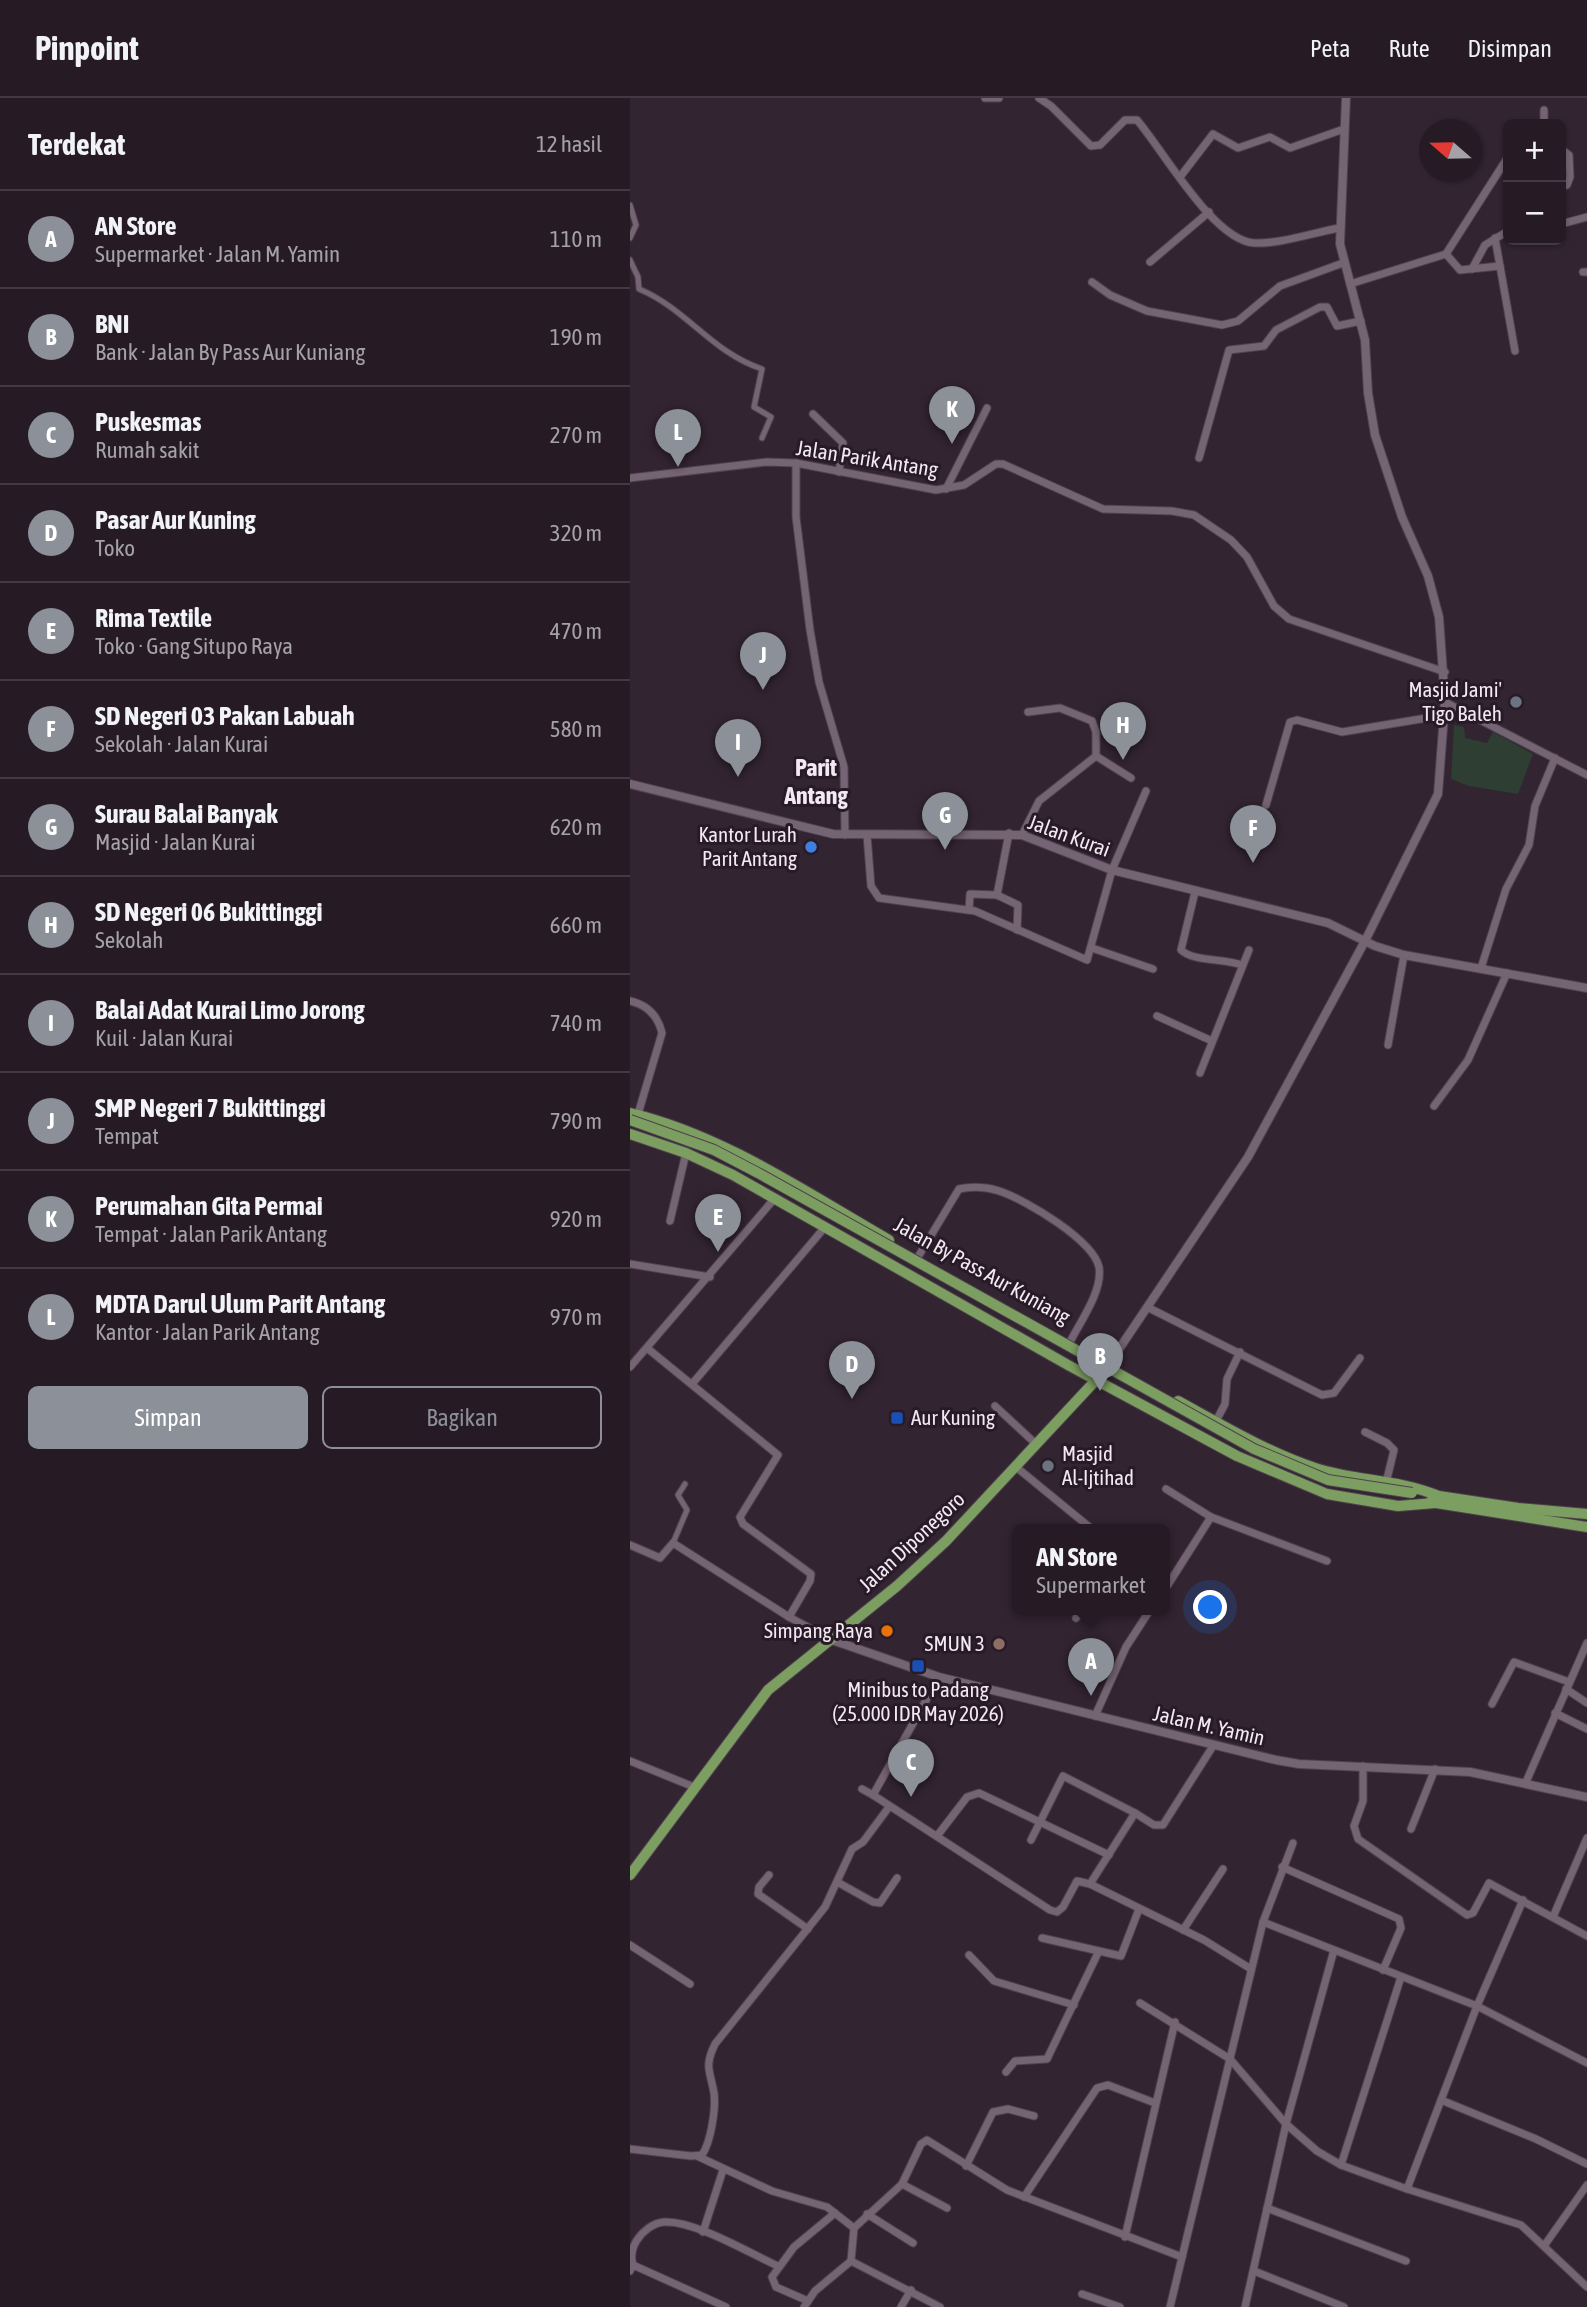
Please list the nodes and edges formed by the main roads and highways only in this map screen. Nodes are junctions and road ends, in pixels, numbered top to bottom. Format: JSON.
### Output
{"nodes":[{"id":1,"x":633,"y":1116,"type":"edge"},
{"id":2,"x":630,"y":1127,"type":"edge"},
{"id":3,"x":630,"y":1134,"type":"edge"},
{"id":4,"x":1002,"y":1304,"type":"junction"},
{"id":5,"x":992,"y":1320,"type":"junction"},
{"id":6,"x":1096,"y":1380,"type":"junction"},
{"id":7,"x":1411,"y":1496,"type":"junction"},
{"id":8,"x":1436,"y":1499,"type":"junction"},
{"id":9,"x":1517,"y":1513,"type":"junction"},
{"id":10,"x":1587,"y":1514,"type":"edge"},
{"id":11,"x":1587,"y":1527,"type":"edge"},
{"id":12,"x":630,"y":1875,"type":"edge"}],
"edges":[{"from":1,"to":4,"type":"highway","name":"Jalan By Pass Aur Kuniang"},
{"from":1,"to":7,"type":"highway","name":"Jalan By Pass Aur Kuniang","bridge":true},
{"from":2,"to":7,"type":"highway","name":"Jalan By Pass Aur Kuniang","bridge":true},
{"from":3,"to":5,"type":"highway","name":"Jalan By Pass Aur Kuniang"},
{"from":4,"to":5,"type":"highway"},
{"from":4,"to":8,"type":"highway","name":"Jalan By Pass Aur Kuniang"},
{"from":5,"to":6,"type":"highway","name":"Jalan By Pass Aur Kuniang"},
{"from":6,"to":8,"type":"highway","name":"Jalan By Pass Aur Kuniang"},
{"from":6,"to":12,"type":"highway","name":"Jalan Diponegoro"},
{"from":7,"to":8,"type":"highway","name":"Jalan By Pass Aur Kuniang"},
{"from":8,"to":9,"type":"highway","name":"Jalan By Pass Aur Kuniang"},
{"from":9,"to":10,"type":"highway","name":"Jalan By Pass Aur Kuniang"},
{"from":9,"to":11,"type":"highway","name":"Jalan By Pass Aur Kuniang"}]}
